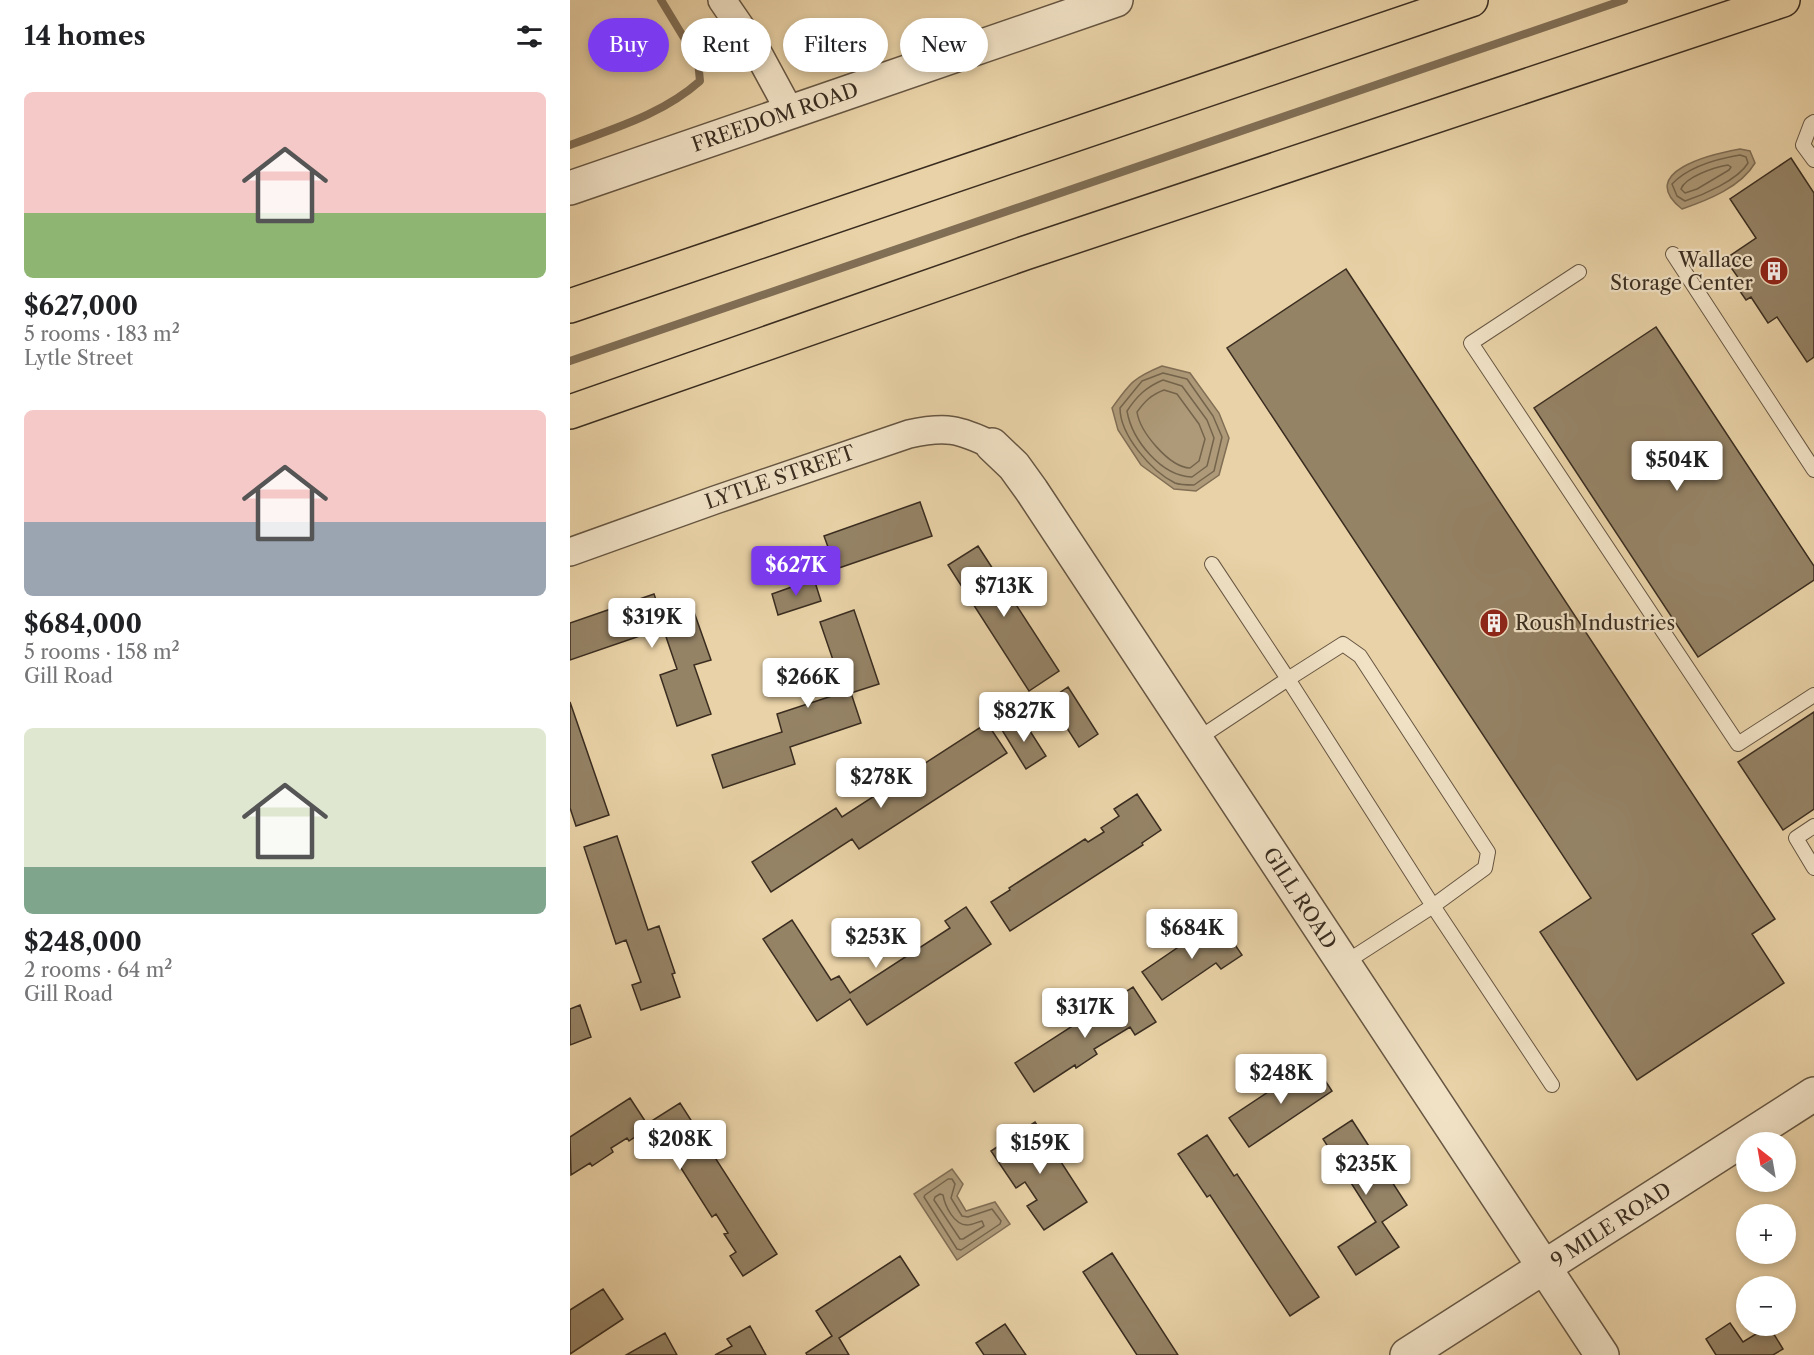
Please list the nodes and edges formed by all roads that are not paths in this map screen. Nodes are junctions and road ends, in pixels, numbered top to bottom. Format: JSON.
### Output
{"nodes":[{"id":1,"x":722,"y":0,"type":"edge"},
{"id":2,"x":1116,"y":0,"type":"edge"},
{"id":3,"x":1471,"y":0,"type":"edge"},
{"id":4,"x":1783,"y":0,"type":"edge"},
{"id":5,"x":790,"y":112,"type":"junction"},
{"id":6,"x":1814,"y":122,"type":"edge"},
{"id":7,"x":1814,"y":160,"type":"edge"},
{"id":8,"x":570,"y":188,"type":"edge"},
{"id":9,"x":1673,"y":254,"type":"dead end"},
{"id":10,"x":1580,"y":272,"type":"dead end"},
{"id":11,"x":570,"y":306,"type":"edge"},
{"id":12,"x":570,"y":412,"type":"edge"},
{"id":13,"x":992,"y":445,"type":"joint"},
{"id":14,"x":1814,"y":470,"type":"edge"},
{"id":15,"x":570,"y":552,"type":"edge"},
{"id":16,"x":1212,"y":564,"type":"dead end"},
{"id":17,"x":1288,"y":679,"type":"junction"},
{"id":18,"x":1814,"y":694,"type":"edge"},
{"id":19,"x":1196,"y":740,"type":"junction"},
{"id":20,"x":1814,"y":826,"type":"edge"},
{"id":21,"x":1814,"y":868,"type":"edge"},
{"id":22,"x":1433,"y":906,"type":"junction"},
{"id":23,"x":1343,"y":964,"type":"junction"},
{"id":24,"x":1552,"y":1085,"type":"dead end"},
{"id":25,"x":1814,"y":1094,"type":"edge"},
{"id":26,"x":1545,"y":1268,"type":"junction"},
{"id":27,"x":1407,"y":1355,"type":"edge"},
{"id":28,"x":1602,"y":1355,"type":"edge"}],
"edges":[{"from":1,"to":5,"type":"street"},
{"from":2,"to":5,"type":"street","name":"FREEDOM ROAD"},
{"from":3,"to":11,"type":"highway"},
{"from":4,"to":12,"type":"highway"},
{"from":5,"to":8,"type":"street","name":"FREEDOM ROAD"},
{"from":6,"to":7,"type":"lane"},
{"from":9,"to":14,"type":"lane"},
{"from":10,"to":18,"type":"lane"},
{"from":13,"to":15,"type":"street","name":"LYTLE STREET"},
{"from":13,"to":19,"type":"street","name":"GILL ROAD"},
{"from":16,"to":17,"type":"lane"},
{"from":17,"to":19,"type":"lane"},
{"from":17,"to":22,"type":"lane"},
{"from":17,"to":22,"type":"lane"},
{"from":19,"to":23,"type":"street","name":"GILL ROAD"},
{"from":20,"to":21,"type":"lane"},
{"from":22,"to":23,"type":"lane"},
{"from":22,"to":24,"type":"lane"},
{"from":23,"to":26,"type":"street","name":"GILL ROAD"},
{"from":25,"to":26,"type":"street","name":"9 MILE ROAD"},
{"from":26,"to":27,"type":"street","name":"9 MILE ROAD"},
{"from":26,"to":28,"type":"street","name":"GILL ROAD"}]}
